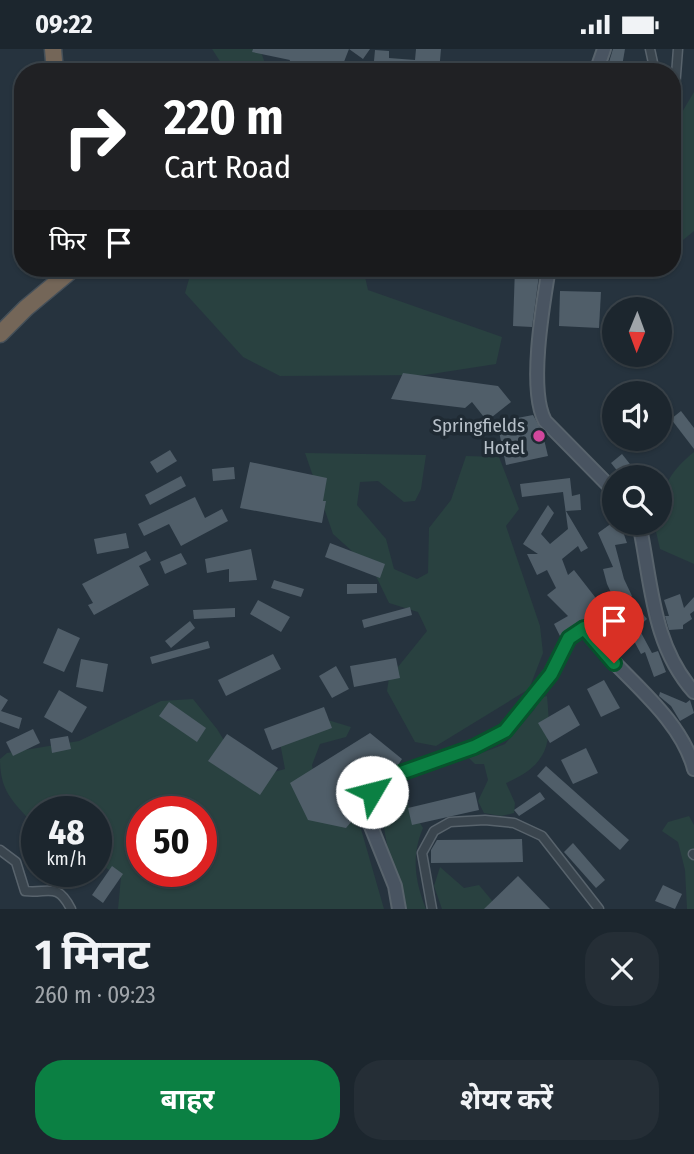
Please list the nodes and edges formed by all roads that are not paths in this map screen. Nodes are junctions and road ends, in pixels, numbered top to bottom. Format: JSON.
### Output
{"nodes":[{"id":1,"x":63,"y":277,"type":"edge"},
{"id":2,"x":548,"y":277,"type":"edge"},
{"id":3,"x":0,"y":334,"type":"edge"},
{"id":4,"x":602,"y":479,"type":"edge"},
{"id":5,"x":641,"y":535,"type":"edge"},
{"id":6,"x":694,"y":692,"type":"edge"},
{"id":7,"x":694,"y":769,"type":"edge"},
{"id":8,"x":0,"y":850,"type":"edge"},
{"id":9,"x":71,"y":909,"type":"edge"},
{"id":10,"x":399,"y":909,"type":"edge"},
{"id":11,"x":432,"y":909,"type":"edge"},
{"id":12,"x":599,"y":909,"type":"edge"}],
"edges":[{"from":1,"to":3,"type":"highway"},
{"from":2,"to":4,"type":"main road"},
{"from":5,"to":6,"type":"main road"},
{"from":7,"to":10,"type":"main road"},
{"from":8,"to":9,"type":"street"},
{"from":11,"to":12,"type":"street"}]}
